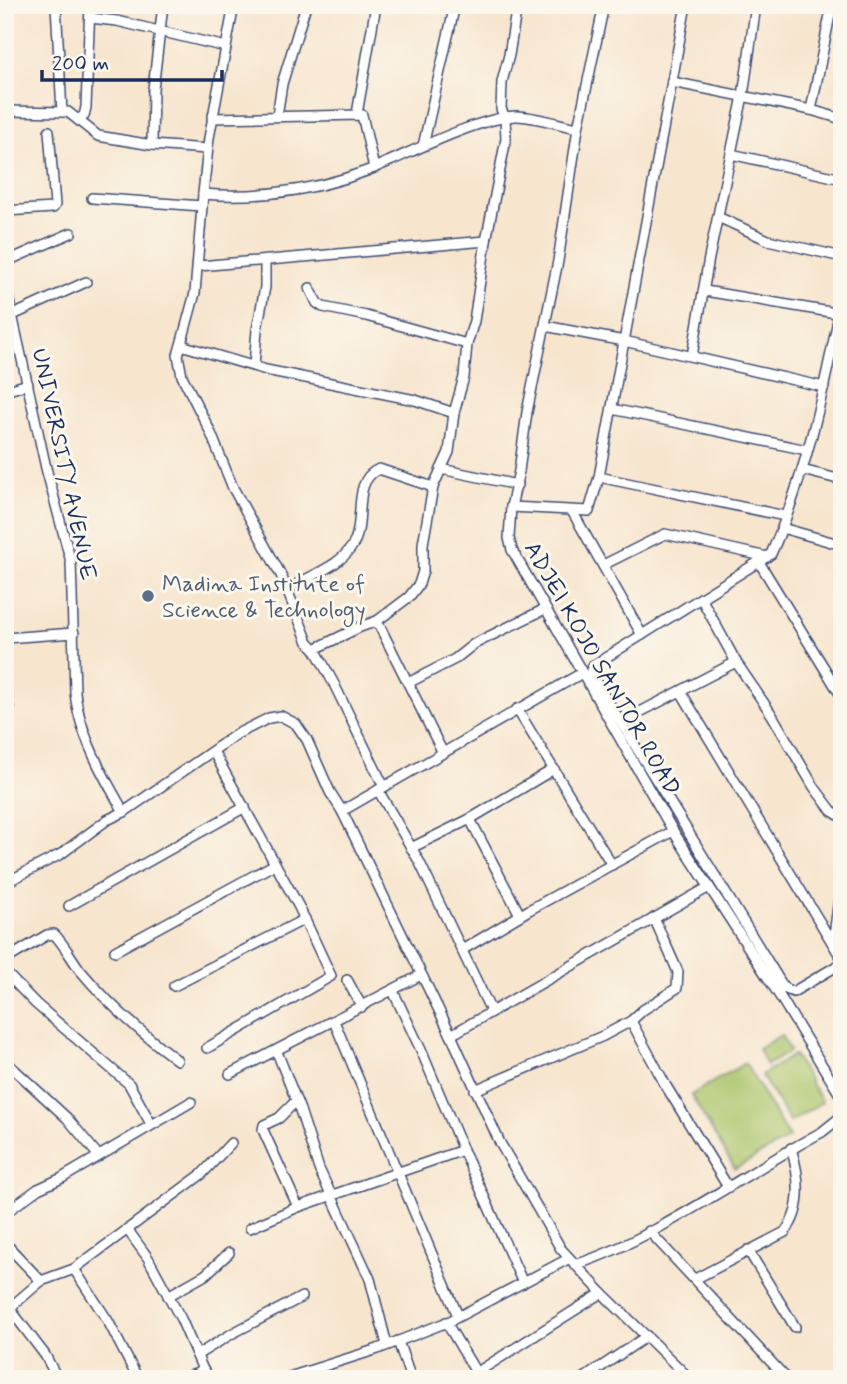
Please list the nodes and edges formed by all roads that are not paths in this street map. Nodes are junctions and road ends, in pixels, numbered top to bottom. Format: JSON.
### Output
{"nodes":[{"id":1,"x":56,"y":5,"type":"edge"},
{"id":2,"x":90,"y":5,"type":"edge"},
{"id":3,"x":163,"y":5,"type":"edge"},
{"id":4,"x":234,"y":5,"type":"edge"},
{"id":5,"x":306,"y":5,"type":"edge"},
{"id":6,"x":376,"y":5,"type":"edge"},
{"id":7,"x":455,"y":5,"type":"edge"},
{"id":8,"x":517,"y":5,"type":"edge"},
{"id":9,"x":604,"y":5,"type":"edge"},
{"id":10,"x":686,"y":5,"type":"edge"},
{"id":11,"x":756,"y":5,"type":"edge"},
{"id":12,"x":832,"y":5,"type":"edge"},
{"id":13,"x":90,"y":18,"type":"junction"},
{"id":14,"x":160,"y":30,"type":"junction"},
{"id":15,"x":226,"y":47,"type":"junction"},
{"id":16,"x":672,"y":82,"type":"junction"},
{"id":17,"x":743,"y":96,"type":"junction"},
{"id":18,"x":811,"y":110,"type":"junction"},
{"id":19,"x":5,"y":111,"type":"edge"},
{"id":20,"x":62,"y":112,"type":"junction"},
{"id":21,"x":356,"y":114,"type":"junction"},
{"id":22,"x":277,"y":116,"type":"junction"},
{"id":23,"x":505,"y":117,"type":"junction"},
{"id":24,"x":212,"y":118,"type":"junction"},
{"id":25,"x":78,"y":119,"type":"junction"},
{"id":26,"x":842,"y":119,"type":"edge"},
{"id":27,"x":578,"y":128,"type":"junction"},
{"id":28,"x":49,"y":131,"type":"dead end"},
{"id":29,"x":152,"y":145,"type":"junction"},
{"id":30,"x":423,"y":146,"type":"junction"},
{"id":31,"x":207,"y":149,"type":"junction"},
{"id":32,"x":731,"y":154,"type":"junction"},
{"id":33,"x":373,"y":168,"type":"junction"},
{"id":34,"x":842,"y":178,"type":"edge"},
{"id":35,"x":203,"y":194,"type":"junction"},
{"id":36,"x":92,"y":198,"type":"dead end"},
{"id":37,"x":202,"y":206,"type":"junction"},
{"id":38,"x":5,"y":211,"type":"edge"},
{"id":39,"x":718,"y":217,"type":"junction"},
{"id":40,"x":71,"y":233,"type":"dead end"},
{"id":41,"x":486,"y":241,"type":"junction"},
{"id":42,"x":842,"y":257,"type":"edge"},
{"id":43,"x":265,"y":261,"type":"junction"},
{"id":44,"x":5,"y":262,"type":"edge"},
{"id":45,"x":199,"y":266,"type":"junction"},
{"id":46,"x":86,"y":282,"type":"dead end"},
{"id":47,"x":5,"y":283,"type":"edge"},
{"id":48,"x":310,"y":288,"type":"dead end"},
{"id":49,"x":705,"y":291,"type":"junction"},
{"id":50,"x":842,"y":301,"type":"edge"},
{"id":51,"x":10,"y":312,"type":"edge"},
{"id":52,"x":840,"y":314,"type":"edge"},
{"id":53,"x":545,"y":326,"type":"junction"},
{"id":54,"x":624,"y":341,"type":"junction"},
{"id":55,"x":467,"y":344,"type":"junction"},
{"id":56,"x":181,"y":345,"type":"junction"},
{"id":57,"x":692,"y":356,"type":"junction"},
{"id":58,"x":254,"y":366,"type":"junction"},
{"id":59,"x":28,"y":384,"type":"junction"},
{"id":60,"x":824,"y":387,"type":"junction"},
{"id":61,"x":5,"y":391,"type":"edge"},
{"id":62,"x":612,"y":409,"type":"junction"},
{"id":63,"x":454,"y":413,"type":"junction"},
{"id":64,"x":807,"y":450,"type":"junction"},
{"id":65,"x":441,"y":469,"type":"junction"},
{"id":66,"x":802,"y":470,"type":"junction"},
{"id":67,"x":599,"y":477,"type":"junction"},
{"id":68,"x":842,"y":480,"type":"edge"},
{"id":69,"x":517,"y":485,"type":"junction"},
{"id":70,"x":433,"y":487,"type":"junction"},
{"id":71,"x":511,"y":507,"type":"junction"},
{"id":72,"x":572,"y":511,"type":"junction"},
{"id":73,"x":785,"y":516,"type":"junction"},
{"id":74,"x":782,"y":528,"type":"junction"},
{"id":75,"x":842,"y":545,"type":"edge"},
{"id":76,"x":763,"y":560,"type":"junction"},
{"id":77,"x":603,"y":565,"type":"junction"},
{"id":78,"x":287,"y":590,"type":"junction"},
{"id":79,"x":701,"y":598,"type":"junction"},
{"id":80,"x":545,"y":609,"type":"junction"},
{"id":81,"x":377,"y":621,"type":"junction"},
{"id":82,"x":74,"y":633,"type":"junction"},
{"id":83,"x":642,"y":635,"type":"junction"},
{"id":84,"x":5,"y":638,"type":"edge"},
{"id":85,"x":315,"y":649,"type":"junction"},
{"id":86,"x":736,"y":662,"type":"junction"},
{"id":87,"x":582,"y":673,"type":"junction"},
{"id":88,"x":408,"y":683,"type":"junction"},
{"id":89,"x":5,"y":685,"type":"edge"},
{"id":90,"x":681,"y":692,"type":"junction"},
{"id":91,"x":842,"y":697,"type":"edge"},
{"id":92,"x":9,"y":709,"type":"dead end"},
{"id":93,"x":517,"y":709,"type":"junction"},
{"id":94,"x":621,"y":722,"type":"junction"},
{"id":95,"x":212,"y":751,"type":"junction"},
{"id":96,"x":443,"y":754,"type":"junction"},
{"id":97,"x":554,"y":769,"type":"junction"},
{"id":98,"x":381,"y":788,"type":"junction"},
{"id":99,"x":245,"y":807,"type":"junction"},
{"id":100,"x":342,"y":811,"type":"junction"},
{"id":101,"x":124,"y":812,"type":"junction"},
{"id":102,"x":842,"y":817,"type":"edge"},
{"id":103,"x":470,"y":819,"type":"junction"},
{"id":104,"x":673,"y":831,"type":"junction"},
{"id":105,"x":411,"y":848,"type":"junction"},
{"id":106,"x":275,"y":864,"type":"junction"},
{"id":107,"x":612,"y":865,"type":"junction"},
{"id":108,"x":842,"y":878,"type":"edge"},
{"id":109,"x":5,"y":883,"type":"edge"},
{"id":110,"x":709,"y":887,"type":"junction"},
{"id":111,"x":69,"y":906,"type":"dead end"},
{"id":112,"x":520,"y":915,"type":"junction"},
{"id":113,"x":654,"y":918,"type":"junction"},
{"id":114,"x":305,"y":919,"type":"junction"},
{"id":115,"x":833,"y":942,"type":"junction"},
{"id":116,"x":462,"y":950,"type":"junction"},
{"id":117,"x":115,"y":951,"type":"dead end"},
{"id":118,"x":6,"y":959,"type":"edge"},
{"id":119,"x":842,"y":961,"type":"edge"},
{"id":120,"x":5,"y":972,"type":"edge"},
{"id":121,"x":421,"y":975,"type":"junction"},
{"id":122,"x":347,"y":980,"type":"dead end"},
{"id":123,"x":174,"y":986,"type":"dead end"},
{"id":124,"x":393,"y":991,"type":"junction"},
{"id":125,"x":362,"y":1007,"type":"junction"},
{"id":126,"x":491,"y":1011,"type":"junction"},
{"id":127,"x":334,"y":1021,"type":"junction"},
{"id":128,"x":631,"y":1021,"type":"junction"},
{"id":129,"x":451,"y":1035,"type":"junction"},
{"id":130,"x":207,"y":1048,"type":"dead end"},
{"id":131,"x":277,"y":1052,"type":"junction"},
{"id":132,"x":177,"y":1060,"type":"dead end"},
{"id":133,"x":6,"y":1062,"type":"edge"},
{"id":134,"x":230,"y":1074,"type":"dead end"},
{"id":135,"x":475,"y":1090,"type":"junction"},
{"id":136,"x":842,"y":1098,"type":"edge"},
{"id":137,"x":296,"y":1101,"type":"junction"},
{"id":138,"x":191,"y":1102,"type":"dead end"},
{"id":139,"x":842,"y":1116,"type":"edge"},
{"id":140,"x":151,"y":1125,"type":"junction"},
{"id":141,"x":231,"y":1143,"type":"dead end"},
{"id":142,"x":791,"y":1148,"type":"junction"},
{"id":143,"x":463,"y":1150,"type":"junction"},
{"id":144,"x":98,"y":1155,"type":"junction"},
{"id":145,"x":398,"y":1172,"type":"junction"},
{"id":146,"x":728,"y":1187,"type":"junction"},
{"id":147,"x":332,"y":1196,"type":"junction"},
{"id":148,"x":298,"y":1208,"type":"junction"},
{"id":149,"x":5,"y":1213,"type":"edge"},
{"id":150,"x":250,"y":1228,"type":"dead end"},
{"id":151,"x":127,"y":1229,"type":"junction"},
{"id":152,"x":649,"y":1231,"type":"junction"},
{"id":153,"x":5,"y":1243,"type":"edge"},
{"id":154,"x":748,"y":1251,"type":"junction"},
{"id":155,"x":229,"y":1253,"type":"dead end"},
{"id":156,"x":572,"y":1262,"type":"junction"},
{"id":157,"x":74,"y":1269,"type":"junction"},
{"id":158,"x":695,"y":1279,"type":"junction"},
{"id":159,"x":41,"y":1281,"type":"junction"},
{"id":160,"x":523,"y":1283,"type":"junction"},
{"id":161,"x":601,"y":1293,"type":"junction"},
{"id":162,"x":168,"y":1296,"type":"junction"},
{"id":163,"x":302,"y":1297,"type":"dead end"},
{"id":164,"x":7,"y":1310,"type":"edge"},
{"id":165,"x":458,"y":1316,"type":"junction"},
{"id":166,"x":446,"y":1322,"type":"junction"},
{"id":167,"x":795,"y":1327,"type":"dead end"},
{"id":168,"x":647,"y":1336,"type":"junction"},
{"id":169,"x":398,"y":1341,"type":"junction"},
{"id":170,"x":387,"y":1345,"type":"junction"},
{"id":171,"x":197,"y":1355,"type":"junction"},
{"id":172,"x":55,"y":1374,"type":"dead end"},
{"id":173,"x":206,"y":1375,"type":"edge"},
{"id":174,"x":478,"y":1376,"type":"edge"},
{"id":175,"x":138,"y":1379,"type":"edge"},
{"id":176,"x":183,"y":1379,"type":"edge"},
{"id":177,"x":283,"y":1379,"type":"edge"},
{"id":178,"x":411,"y":1379,"type":"edge"},
{"id":179,"x":583,"y":1379,"type":"edge"},
{"id":180,"x":690,"y":1379,"type":"edge"},
{"id":181,"x":786,"y":1379,"type":"edge"}],
"edges":[{"from":1,"to":20,"type":"street"},
{"from":2,"to":13,"type":"street"},
{"from":3,"to":14,"type":"street"},
{"from":4,"to":15,"type":"street"},
{"from":5,"to":22,"type":"street"},
{"from":6,"to":21,"type":"street"},
{"from":7,"to":30,"type":"street"},
{"from":8,"to":23,"type":"street"},
{"from":9,"to":27,"type":"street","name":"ADJEI KOJO SANTOR ROAD"},
{"from":10,"to":16,"type":"street"},
{"from":11,"to":17,"type":"street"},
{"from":12,"to":18,"type":"street"},
{"from":13,"to":14,"type":"street"},
{"from":13,"to":25,"type":"street"},
{"from":14,"to":15,"type":"street"},
{"from":14,"to":29,"type":"street"},
{"from":15,"to":24,"type":"street"},
{"from":16,"to":17,"type":"street"},
{"from":16,"to":54,"type":"street"},
{"from":17,"to":18,"type":"street"},
{"from":17,"to":32,"type":"street"},
{"from":18,"to":26,"type":"street"},
{"from":19,"to":20,"type":"street"},
{"from":20,"to":25,"type":"street"},
{"from":21,"to":22,"type":"street"},
{"from":21,"to":33,"type":"street"},
{"from":22,"to":24,"type":"street"},
{"from":23,"to":27,"type":"street"},
{"from":23,"to":30,"type":"street"},
{"from":23,"to":41,"type":"street"},
{"from":24,"to":31,"type":"street"},
{"from":25,"to":29,"type":"street"},
{"from":27,"to":53,"type":"street","name":"ADJEI KOJO SANTOR ROAD"},
{"from":28,"to":38,"type":"street"},
{"from":29,"to":31,"type":"street"},
{"from":30,"to":33,"type":"street"},
{"from":31,"to":35,"type":"street"},
{"from":32,"to":34,"type":"street"},
{"from":32,"to":39,"type":"street"},
{"from":33,"to":35,"type":"street"},
{"from":35,"to":37,"type":"street"},
{"from":36,"to":37,"type":"street"},
{"from":37,"to":45,"type":"street"},
{"from":39,"to":42,"type":"street"},
{"from":39,"to":49,"type":"street"},
{"from":40,"to":44,"type":"street"},
{"from":41,"to":43,"type":"street"},
{"from":41,"to":55,"type":"street"},
{"from":43,"to":45,"type":"street"},
{"from":43,"to":58,"type":"street"},
{"from":45,"to":56,"type":"street"},
{"from":46,"to":51,"type":"street"},
{"from":47,"to":51,"type":"street","name":"UNIVERSITY AVENUE"},
{"from":48,"to":55,"type":"street"},
{"from":49,"to":52,"type":"street"},
{"from":49,"to":57,"type":"street"},
{"from":50,"to":52,"type":"street"},
{"from":51,"to":59,"type":"street","name":"UNIVERSITY AVENUE"},
{"from":52,"to":60,"type":"street"},
{"from":53,"to":54,"type":"street"},
{"from":53,"to":69,"type":"street","name":"ADJEI KOJO SANTOR ROAD"},
{"from":54,"to":57,"type":"street"},
{"from":54,"to":62,"type":"street"},
{"from":55,"to":63,"type":"street"},
{"from":56,"to":58,"type":"street"},
{"from":56,"to":78,"type":"street"},
{"from":57,"to":60,"type":"street"},
{"from":58,"to":63,"type":"street"},
{"from":59,"to":61,"type":"street"},
{"from":59,"to":82,"type":"street","name":"UNIVERSITY AVENUE"},
{"from":60,"to":64,"type":"street"},
{"from":62,"to":64,"type":"street"},
{"from":62,"to":67,"type":"street"},
{"from":63,"to":65,"type":"street"},
{"from":64,"to":66,"type":"street"},
{"from":65,"to":69,"type":"street"},
{"from":65,"to":70,"type":"street"},
{"from":66,"to":68,"type":"street"},
{"from":66,"to":73,"type":"street"},
{"from":67,"to":72,"type":"street"},
{"from":67,"to":73,"type":"street"},
{"from":69,"to":71,"type":"street","name":"ADJEI KOJO SANTOR ROAD"},
{"from":70,"to":78,"type":"street"},
{"from":70,"to":81,"type":"street"},
{"from":71,"to":72,"type":"street"},
{"from":71,"to":80,"type":"street","name":"ADJEI KOJO SANTOR ROAD"},
{"from":72,"to":77,"type":"street"},
{"from":73,"to":74,"type":"street"},
{"from":74,"to":75,"type":"street"},
{"from":74,"to":76,"type":"street"},
{"from":76,"to":77,"type":"street"},
{"from":76,"to":79,"type":"street"},
{"from":76,"to":91,"type":"street"},
{"from":77,"to":83,"type":"street"},
{"from":78,"to":85,"type":"street"},
{"from":79,"to":83,"type":"street"},
{"from":79,"to":86,"type":"street"},
{"from":80,"to":87,"type":"street","name":"ADJEI KOJO SANTOR ROAD"},
{"from":80,"to":88,"type":"street"},
{"from":81,"to":85,"type":"street"},
{"from":81,"to":88,"type":"street"},
{"from":82,"to":84,"type":"street"},
{"from":82,"to":101,"type":"street","name":"UNIVERSITY AVENUE"},
{"from":83,"to":94,"type":"street"},
{"from":85,"to":98,"type":"street"},
{"from":86,"to":90,"type":"street"},
{"from":86,"to":102,"type":"street"},
{"from":87,"to":93,"type":"street"},
{"from":87,"to":104,"type":"street","name":"ADJEI KOJO SANTOR ROAD"},
{"from":88,"to":96,"type":"street"},
{"from":89,"to":92,"type":"street"},
{"from":90,"to":94,"type":"street"},
{"from":90,"to":115,"type":"street"},
{"from":93,"to":96,"type":"street"},
{"from":93,"to":97,"type":"street"},
{"from":94,"to":119,"type":"street"},
{"from":95,"to":99,"type":"street"},
{"from":95,"to":100,"type":"street"},
{"from":95,"to":101,"type":"street"},
{"from":96,"to":98,"type":"street"},
{"from":97,"to":103,"type":"street"},
{"from":97,"to":107,"type":"street"},
{"from":98,"to":100,"type":"street"},
{"from":98,"to":105,"type":"street"},
{"from":99,"to":106,"type":"street"},
{"from":99,"to":111,"type":"street"},
{"from":100,"to":121,"type":"street"},
{"from":101,"to":109,"type":"street"},
{"from":103,"to":105,"type":"street"},
{"from":103,"to":112,"type":"street"},
{"from":104,"to":107,"type":"street"},
{"from":104,"to":110,"type":"street","name":"ADJEI KOJO SANTOR ROAD"},
{"from":105,"to":116,"type":"street"},
{"from":106,"to":114,"type":"street"},
{"from":106,"to":117,"type":"street"},
{"from":107,"to":112,"type":"street"},
{"from":108,"to":115,"type":"street"},
{"from":110,"to":113,"type":"street"},
{"from":110,"to":136,"type":"street","name":"ADJEI KOJO SANTOR ROAD"},
{"from":112,"to":116,"type":"street"},
{"from":113,"to":126,"type":"street"},
{"from":113,"to":128,"type":"street"},
{"from":114,"to":123,"type":"street"},
{"from":114,"to":130,"type":"street"},
{"from":115,"to":119,"type":"street"},
{"from":116,"to":126,"type":"street"},
{"from":118,"to":132,"type":"street"},
{"from":120,"to":140,"type":"street"},
{"from":121,"to":124,"type":"street"},
{"from":121,"to":129,"type":"street"},
{"from":122,"to":125,"type":"street"},
{"from":124,"to":125,"type":"street"},
{"from":124,"to":143,"type":"street"},
{"from":125,"to":127,"type":"street"},
{"from":126,"to":129,"type":"street"},
{"from":127,"to":131,"type":"street"},
{"from":127,"to":145,"type":"street"},
{"from":128,"to":135,"type":"street"},
{"from":128,"to":146,"type":"street"},
{"from":129,"to":135,"type":"street"},
{"from":131,"to":134,"type":"street"},
{"from":131,"to":137,"type":"street"},
{"from":133,"to":144,"type":"street"},
{"from":135,"to":156,"type":"street"},
{"from":137,"to":147,"type":"street"},
{"from":137,"to":148,"type":"street"},
{"from":138,"to":140,"type":"street"},
{"from":139,"to":142,"type":"street"},
{"from":140,"to":144,"type":"street"},
{"from":141,"to":151,"type":"street"},
{"from":142,"to":146,"type":"street"},
{"from":142,"to":154,"type":"street"},
{"from":143,"to":145,"type":"street"},
{"from":143,"to":160,"type":"street"},
{"from":144,"to":149,"type":"street"},
{"from":145,"to":147,"type":"street"},
{"from":145,"to":165,"type":"street"},
{"from":146,"to":152,"type":"street"},
{"from":147,"to":148,"type":"street"},
{"from":147,"to":170,"type":"street"},
{"from":148,"to":150,"type":"street"},
{"from":151,"to":157,"type":"street"},
{"from":151,"to":162,"type":"street"},
{"from":152,"to":156,"type":"street"},
{"from":152,"to":158,"type":"street"},
{"from":153,"to":159,"type":"street"},
{"from":154,"to":158,"type":"street"},
{"from":154,"to":167,"type":"street"},
{"from":155,"to":162,"type":"street"},
{"from":156,"to":160,"type":"street"},
{"from":156,"to":161,"type":"street"},
{"from":157,"to":159,"type":"street"},
{"from":157,"to":175,"type":"street"},
{"from":158,"to":181,"type":"street"},
{"from":159,"to":164,"type":"street"},
{"from":160,"to":165,"type":"street"},
{"from":161,"to":168,"type":"street"},
{"from":161,"to":174,"type":"street"},
{"from":162,"to":171,"type":"street"},
{"from":163,"to":171,"type":"street"},
{"from":164,"to":172,"type":"street"},
{"from":165,"to":166,"type":"street"},
{"from":166,"to":169,"type":"street"},
{"from":166,"to":174,"type":"street"},
{"from":168,"to":179,"type":"street"},
{"from":168,"to":180,"type":"street"},
{"from":169,"to":170,"type":"street"},
{"from":169,"to":178,"type":"street"},
{"from":170,"to":177,"type":"street"},
{"from":171,"to":173,"type":"street"},
{"from":173,"to":176,"type":"street"}]}
